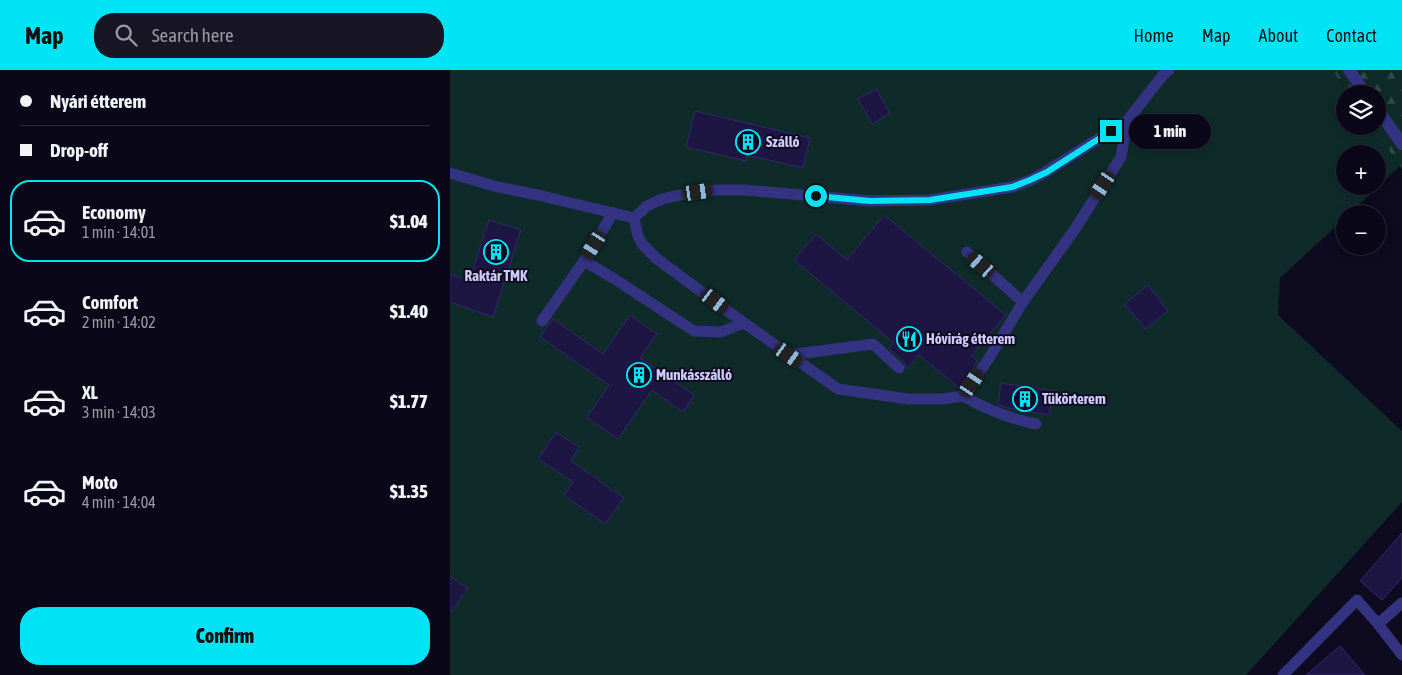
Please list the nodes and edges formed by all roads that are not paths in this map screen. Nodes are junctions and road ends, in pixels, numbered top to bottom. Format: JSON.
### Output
{"nodes":[{"id":1,"x":1168,"y":70,"type":"edge"},
{"id":2,"x":1349,"y":70,"type":"edge"},
{"id":3,"x":1360,"y":85,"type":"edge"},
{"id":4,"x":1127,"y":121,"type":"junction"},
{"id":5,"x":1386,"y":121,"type":"edge"},
{"id":6,"x":1402,"y":144,"type":"edge"},
{"id":7,"x":450,"y":173,"type":"edge"},
{"id":8,"x":613,"y":213,"type":"junction"},
{"id":9,"x":634,"y":218,"type":"junction"},
{"id":10,"x":967,"y":252,"type":"dead end"},
{"id":11,"x":584,"y":261,"type":"junction"},
{"id":12,"x":1024,"y":302,"type":"junction"},
{"id":13,"x":542,"y":321,"type":"dead end"},
{"id":14,"x":744,"y":323,"type":"junction"},
{"id":15,"x":789,"y":355,"type":"junction"},
{"id":16,"x":899,"y":368,"type":"dead end"},
{"id":17,"x":963,"y":396,"type":"junction"},
{"id":18,"x":1036,"y":424,"type":"dead end"},
{"id":19,"x":1402,"y":603,"type":"edge"},
{"id":20,"x":1378,"y":624,"type":"junction"},
{"id":21,"x":1402,"y":655,"type":"edge"},
{"id":22,"x":1283,"y":675,"type":"edge"}],
"edges":[{"from":1,"to":4,"type":"lane"},
{"from":2,"to":3,"type":"street"},
{"from":4,"to":9,"type":"lane"},
{"from":4,"to":12,"type":"lane"},
{"from":5,"to":6,"type":"street"},
{"from":7,"to":8,"type":"lane"},
{"from":8,"to":9,"type":"lane"},
{"from":8,"to":11,"type":"lane"},
{"from":9,"to":14,"type":"lane"},
{"from":10,"to":12,"type":"lane"},
{"from":11,"to":13,"type":"lane"},
{"from":11,"to":14,"type":"lane"},
{"from":12,"to":17,"type":"lane"},
{"from":14,"to":15,"type":"lane"},
{"from":15,"to":16,"type":"lane"},
{"from":15,"to":17,"type":"lane"},
{"from":17,"to":18,"type":"lane"},
{"from":19,"to":20,"type":"lane"},
{"from":20,"to":21,"type":"lane"},
{"from":20,"to":22,"type":"lane"}]}
